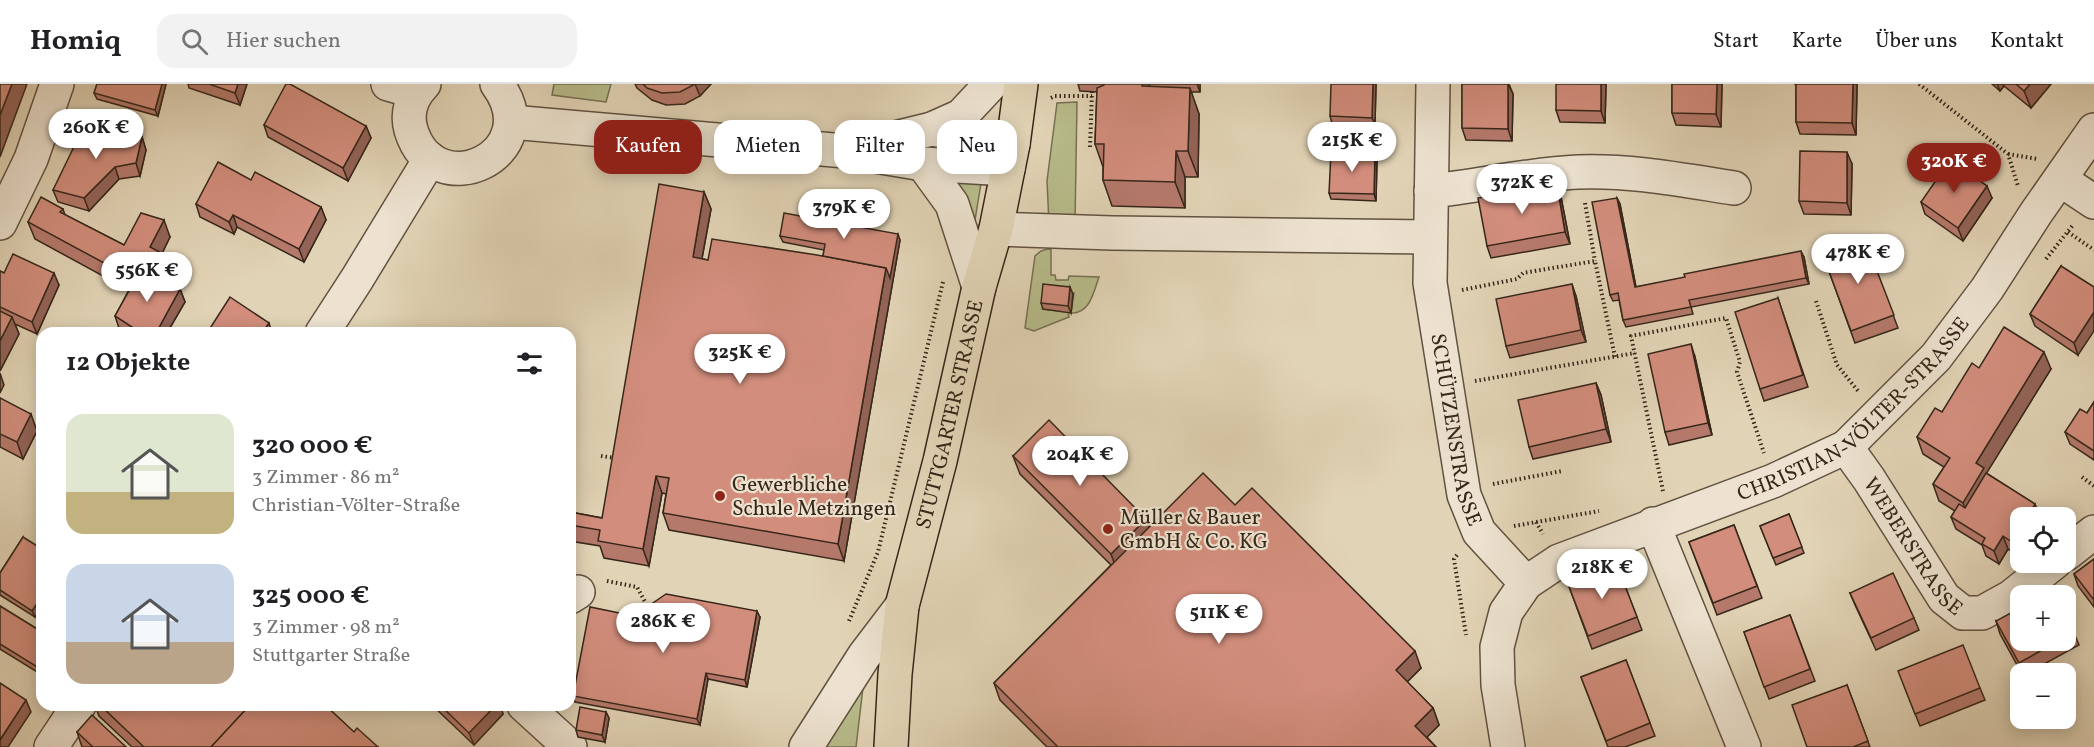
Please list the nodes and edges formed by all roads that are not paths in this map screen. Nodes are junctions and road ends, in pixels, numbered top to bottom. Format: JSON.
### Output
{"nodes":[{"id":1,"x":57,"y":84,"type":"edge"},
{"id":2,"x":497,"y":84,"type":"edge"},
{"id":3,"x":991,"y":84,"type":"edge"},
{"id":4,"x":1021,"y":84,"type":"edge"},
{"id":5,"x":1433,"y":84,"type":"edge"},
{"id":6,"x":409,"y":87,"type":"edge"},
{"id":7,"x":1016,"y":120,"type":"edge"},
{"id":8,"x":511,"y":122,"type":"junction"},
{"id":9,"x":932,"y":129,"type":"junction"},
{"id":10,"x":2094,"y":130,"type":"edge"},
{"id":11,"x":925,"y":131,"type":"edge"},
{"id":12,"x":937,"y":131,"type":"edge"},
{"id":13,"x":834,"y":150,"type":"edge"},
{"id":14,"x":430,"y":159,"type":"junction"},
{"id":15,"x":925,"y":167,"type":"edge"},
{"id":16,"x":1007,"y":174,"type":"edge"},
{"id":17,"x":2061,"y":180,"type":"junction"},
{"id":18,"x":1734,"y":188,"type":"dead end"},
{"id":19,"x":1431,"y":191,"type":"junction"},
{"id":20,"x":2094,"y":202,"type":"edge"},
{"id":21,"x":0,"y":223,"type":"edge"},
{"id":22,"x":996,"y":229,"type":"junction"},
{"id":23,"x":1430,"y":237,"type":"junction"},
{"id":24,"x":979,"y":287,"type":"junction"},
{"id":25,"x":326,"y":327,"type":"edge"},
{"id":26,"x":1845,"y":447,"type":"junction"},
{"id":27,"x":1661,"y":521,"type":"junction"},
{"id":28,"x":2094,"y":532,"type":"edge"},
{"id":29,"x":2076,"y":546,"type":"edge"},
{"id":30,"x":2041,"y":573,"type":"edge"},
{"id":31,"x":1526,"y":583,"type":"junction"},
{"id":32,"x":902,"y":606,"type":"junction"},
{"id":33,"x":75,"y":711,"type":"edge"},
{"id":34,"x":531,"y":711,"type":"edge"},
{"id":35,"x":51,"y":747,"type":"edge"},
{"id":36,"x":570,"y":747,"type":"edge"},
{"id":37,"x":806,"y":747,"type":"edge"},
{"id":38,"x":891,"y":747,"type":"edge"},
{"id":39,"x":1508,"y":747,"type":"edge"},
{"id":40,"x":1744,"y":747,"type":"edge"}],
"edges":[{"from":1,"to":21,"type":"street"},
{"from":2,"to":8,"type":"street"},
{"from":3,"to":9,"type":"street"},
{"from":4,"to":7,"type":"main road","name":"STUTTGARTER STRASSE"},
{"from":5,"to":19,"type":"street","name":"SCHÜTZENSTRASSE"},
{"from":6,"to":14,"type":"street"},
{"from":8,"to":13,"type":"street"},
{"from":8,"to":14,"type":"street"},
{"from":9,"to":11,"type":"street"},
{"from":9,"to":12,"type":"street"},
{"from":10,"to":17,"type":"street","name":"CHRISTIAN-VÖLTER-STRASSE"},
{"from":14,"to":25,"type":"street"},
{"from":15,"to":24,"type":"street"},
{"from":16,"to":22,"type":"main road","name":"STUTTGARTER STRASSE"},
{"from":17,"to":20,"type":"street"},
{"from":17,"to":26,"type":"street","name":"CHRISTIAN-VÖLTER-STRASSE"},
{"from":18,"to":19,"type":"street"},
{"from":19,"to":23,"type":"street","name":"SCHÜTZENSTRASSE"},
{"from":22,"to":23,"type":"street"},
{"from":22,"to":24,"type":"main road","name":"STUTTGARTER STRASSE"},
{"from":23,"to":31,"type":"street","name":"SCHÜTZENSTRASSE"},
{"from":24,"to":32,"type":"main road","name":"STUTTGARTER STRASSE"},
{"from":26,"to":27,"type":"street","name":"CHRISTIAN-VÖLTER-STRASSE"},
{"from":26,"to":30,"type":"street","name":"WEBERSTRASSE"},
{"from":27,"to":31,"type":"street","name":"CHRISTIAN-VÖLTER-STRASSE"},
{"from":27,"to":40,"type":"street"},
{"from":28,"to":29,"type":"street"},
{"from":31,"to":39,"type":"street"},
{"from":32,"to":37,"type":"street"},
{"from":32,"to":38,"type":"main road","name":"STUTTGARTER STRASSE"},
{"from":33,"to":35,"type":"street"},
{"from":34,"to":36,"type":"street"}]}
